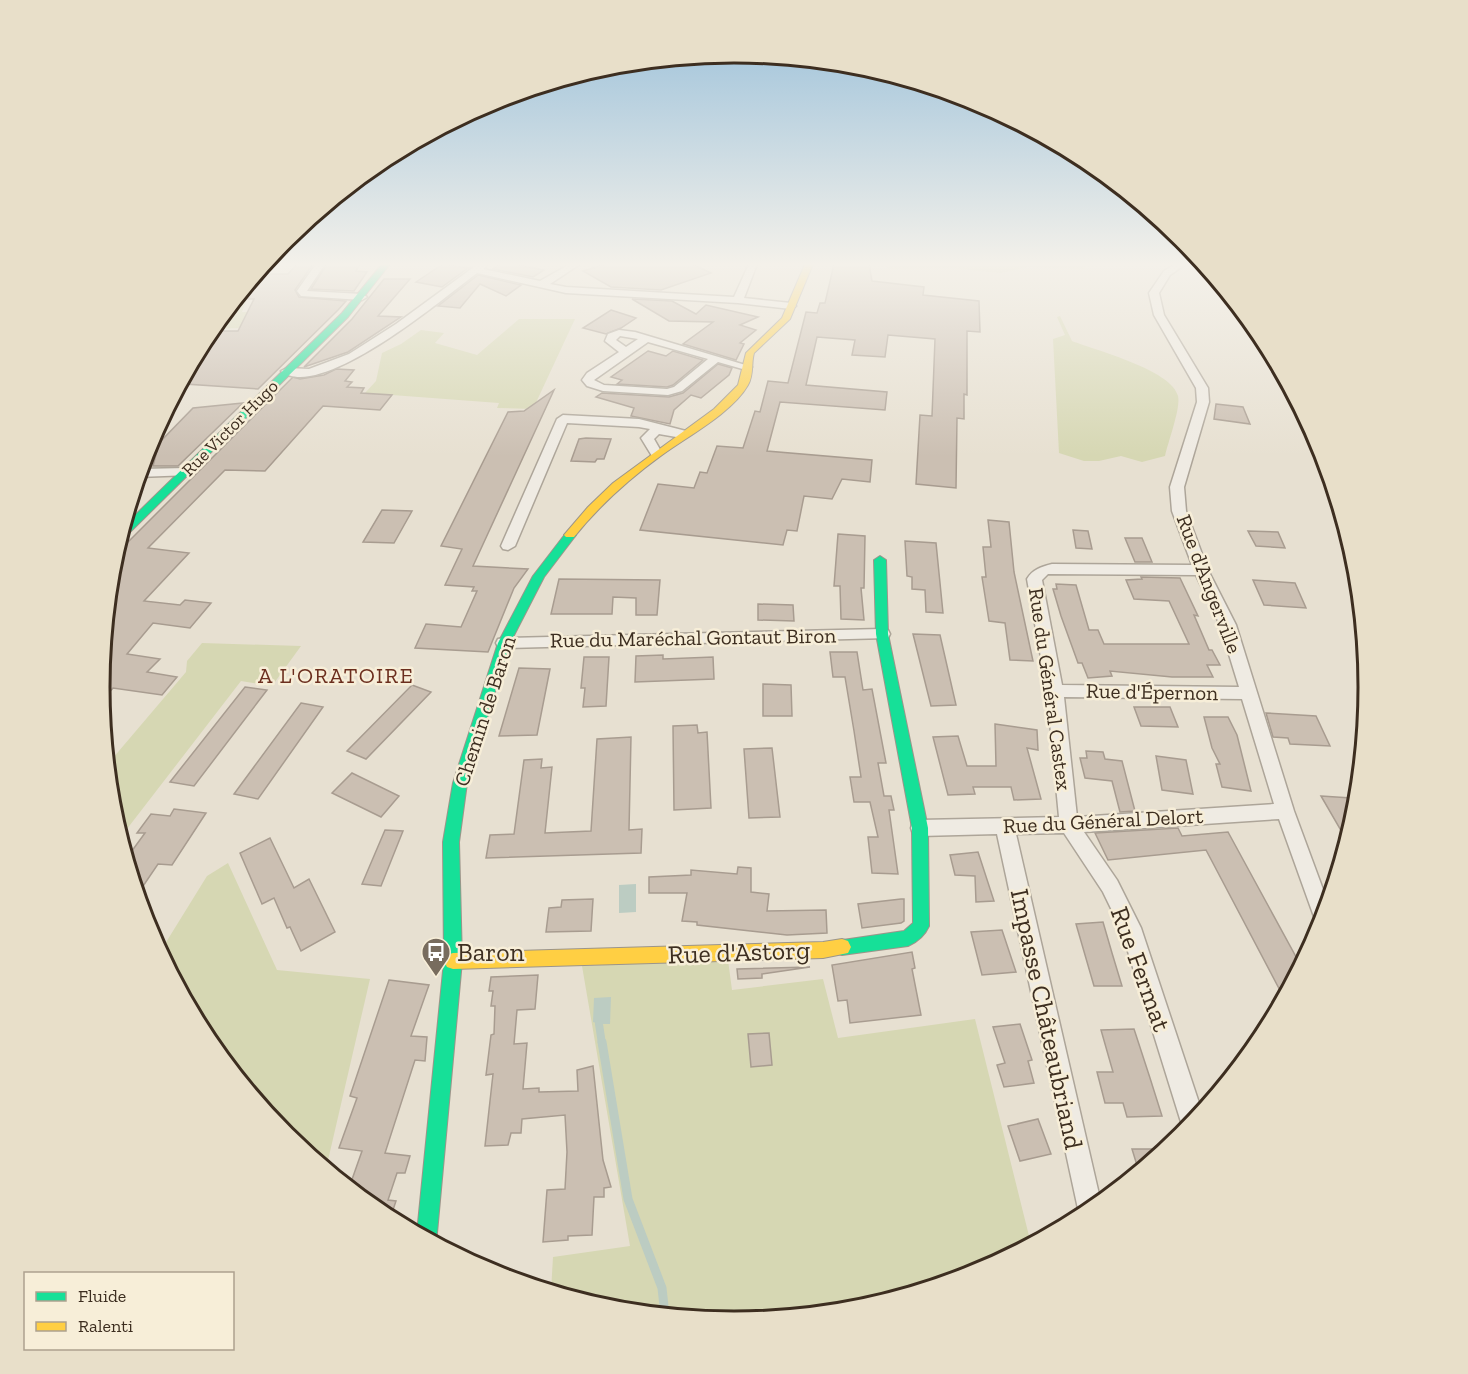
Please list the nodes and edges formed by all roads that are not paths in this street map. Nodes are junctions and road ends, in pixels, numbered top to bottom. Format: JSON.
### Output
{"nodes":[{"id":1,"x":330,"y":328,"type":"edge"},
{"id":2,"x":394,"y":328,"type":"edge"},
{"id":3,"x":778,"y":328,"type":"edge"},
{"id":4,"x":1166,"y":328,"type":"edge"},
{"id":5,"x":646,"y":339,"type":"junction"},
{"id":6,"x":627,"y":353,"type":"junction"},
{"id":7,"x":714,"y":360,"type":"junction"},
{"id":8,"x":746,"y":367,"type":"junction"},
{"id":9,"x":287,"y":371,"type":"junction"},
{"id":10,"x":665,"y":429,"type":"junction"},
{"id":11,"x":682,"y":434,"type":"junction"},
{"id":12,"x":656,"y":453,"type":"junction"},
{"id":13,"x":186,"y":472,"type":"junction"},
{"id":14,"x":148,"y":473,"type":"edge"},
{"id":15,"x":131,"y":525,"type":"edge"},
{"id":16,"x":508,"y":546,"type":"dead end"},
{"id":17,"x":880,"y":560,"type":"dead end"},
{"id":18,"x":1200,"y":570,"type":"junction"},
{"id":19,"x":882,"y":634,"type":"junction"},
{"id":20,"x":504,"y":643,"type":"junction"},
{"id":21,"x":1055,"y":691,"type":"junction"},
{"id":22,"x":1250,"y":693,"type":"junction"},
{"id":23,"x":1286,"y":811,"type":"junction"},
{"id":24,"x":1069,"y":825,"type":"junction"},
{"id":25,"x":1005,"y":826,"type":"junction"},
{"id":26,"x":920,"y":828,"type":"junction"},
{"id":27,"x":1318,"y":906,"type":"edge"},
{"id":28,"x":453,"y":961,"type":"junction"},
{"id":29,"x":1190,"y":1112,"type":"edge"},
{"id":30,"x":1088,"y":1201,"type":"edge"},
{"id":31,"x":428,"y":1230,"type":"edge"}],
"edges":[{"from":1,"to":9,"type":"street","name":"Rue Victor Hugo"},
{"from":2,"to":9,"type":"street"},
{"from":3,"to":8,"type":"street","name":"Chemin de Baron"},
{"from":4,"to":18,"type":"street","name":"Rue d'Angerville"},
{"from":5,"to":6,"type":"street"},
{"from":5,"to":6,"type":"street"},
{"from":5,"to":7,"type":"street"},
{"from":6,"to":7,"type":"street"},
{"from":7,"to":8,"type":"street"},
{"from":8,"to":11,"type":"street","name":"Chemin de Baron"},
{"from":9,"to":13,"type":"street","name":"Rue Victor Hugo"},
{"from":10,"to":11,"type":"street"},
{"from":10,"to":12,"type":"street"},
{"from":10,"to":16,"type":"street"},
{"from":11,"to":12,"type":"street","name":"Chemin de Baron"},
{"from":12,"to":20,"type":"street","name":"Chemin de Baron"},
{"from":13,"to":14,"type":"street"},
{"from":13,"to":15,"type":"street","name":"Rue Victor Hugo"},
{"from":17,"to":19,"type":"street","name":"Rue d'Astorg"},
{"from":18,"to":21,"type":"street","name":"Rue du Général Castex"},
{"from":18,"to":22,"type":"street","name":"Rue d'Angerville"},
{"from":19,"to":20,"type":"street","name":"Rue du Maréchal Gontaut Biron"},
{"from":19,"to":26,"type":"street","name":"Rue d'Astorg"},
{"from":20,"to":28,"type":"street","name":"Chemin de Baron"},
{"from":21,"to":22,"type":"street","name":"Rue d'Épernon"},
{"from":21,"to":24,"type":"street","name":"Rue du Général Castex"},
{"from":22,"to":23,"type":"street","name":"Rue d'Angerville"},
{"from":23,"to":24,"type":"street","name":"Rue du Général Delort"},
{"from":23,"to":27,"type":"street","name":"Rue d'Angerville"},
{"from":24,"to":25,"type":"street","name":"Rue du Général Delort"},
{"from":24,"to":29,"type":"street","name":"Rue Fermat"},
{"from":25,"to":26,"type":"street","name":"Rue du Général Delort"},
{"from":25,"to":30,"type":"street","name":"Impasse Châteaubriand"},
{"from":26,"to":28,"type":"street","name":"Rue d'Astorg"},
{"from":28,"to":31,"type":"street","name":"Chemin de Baron"}]}
